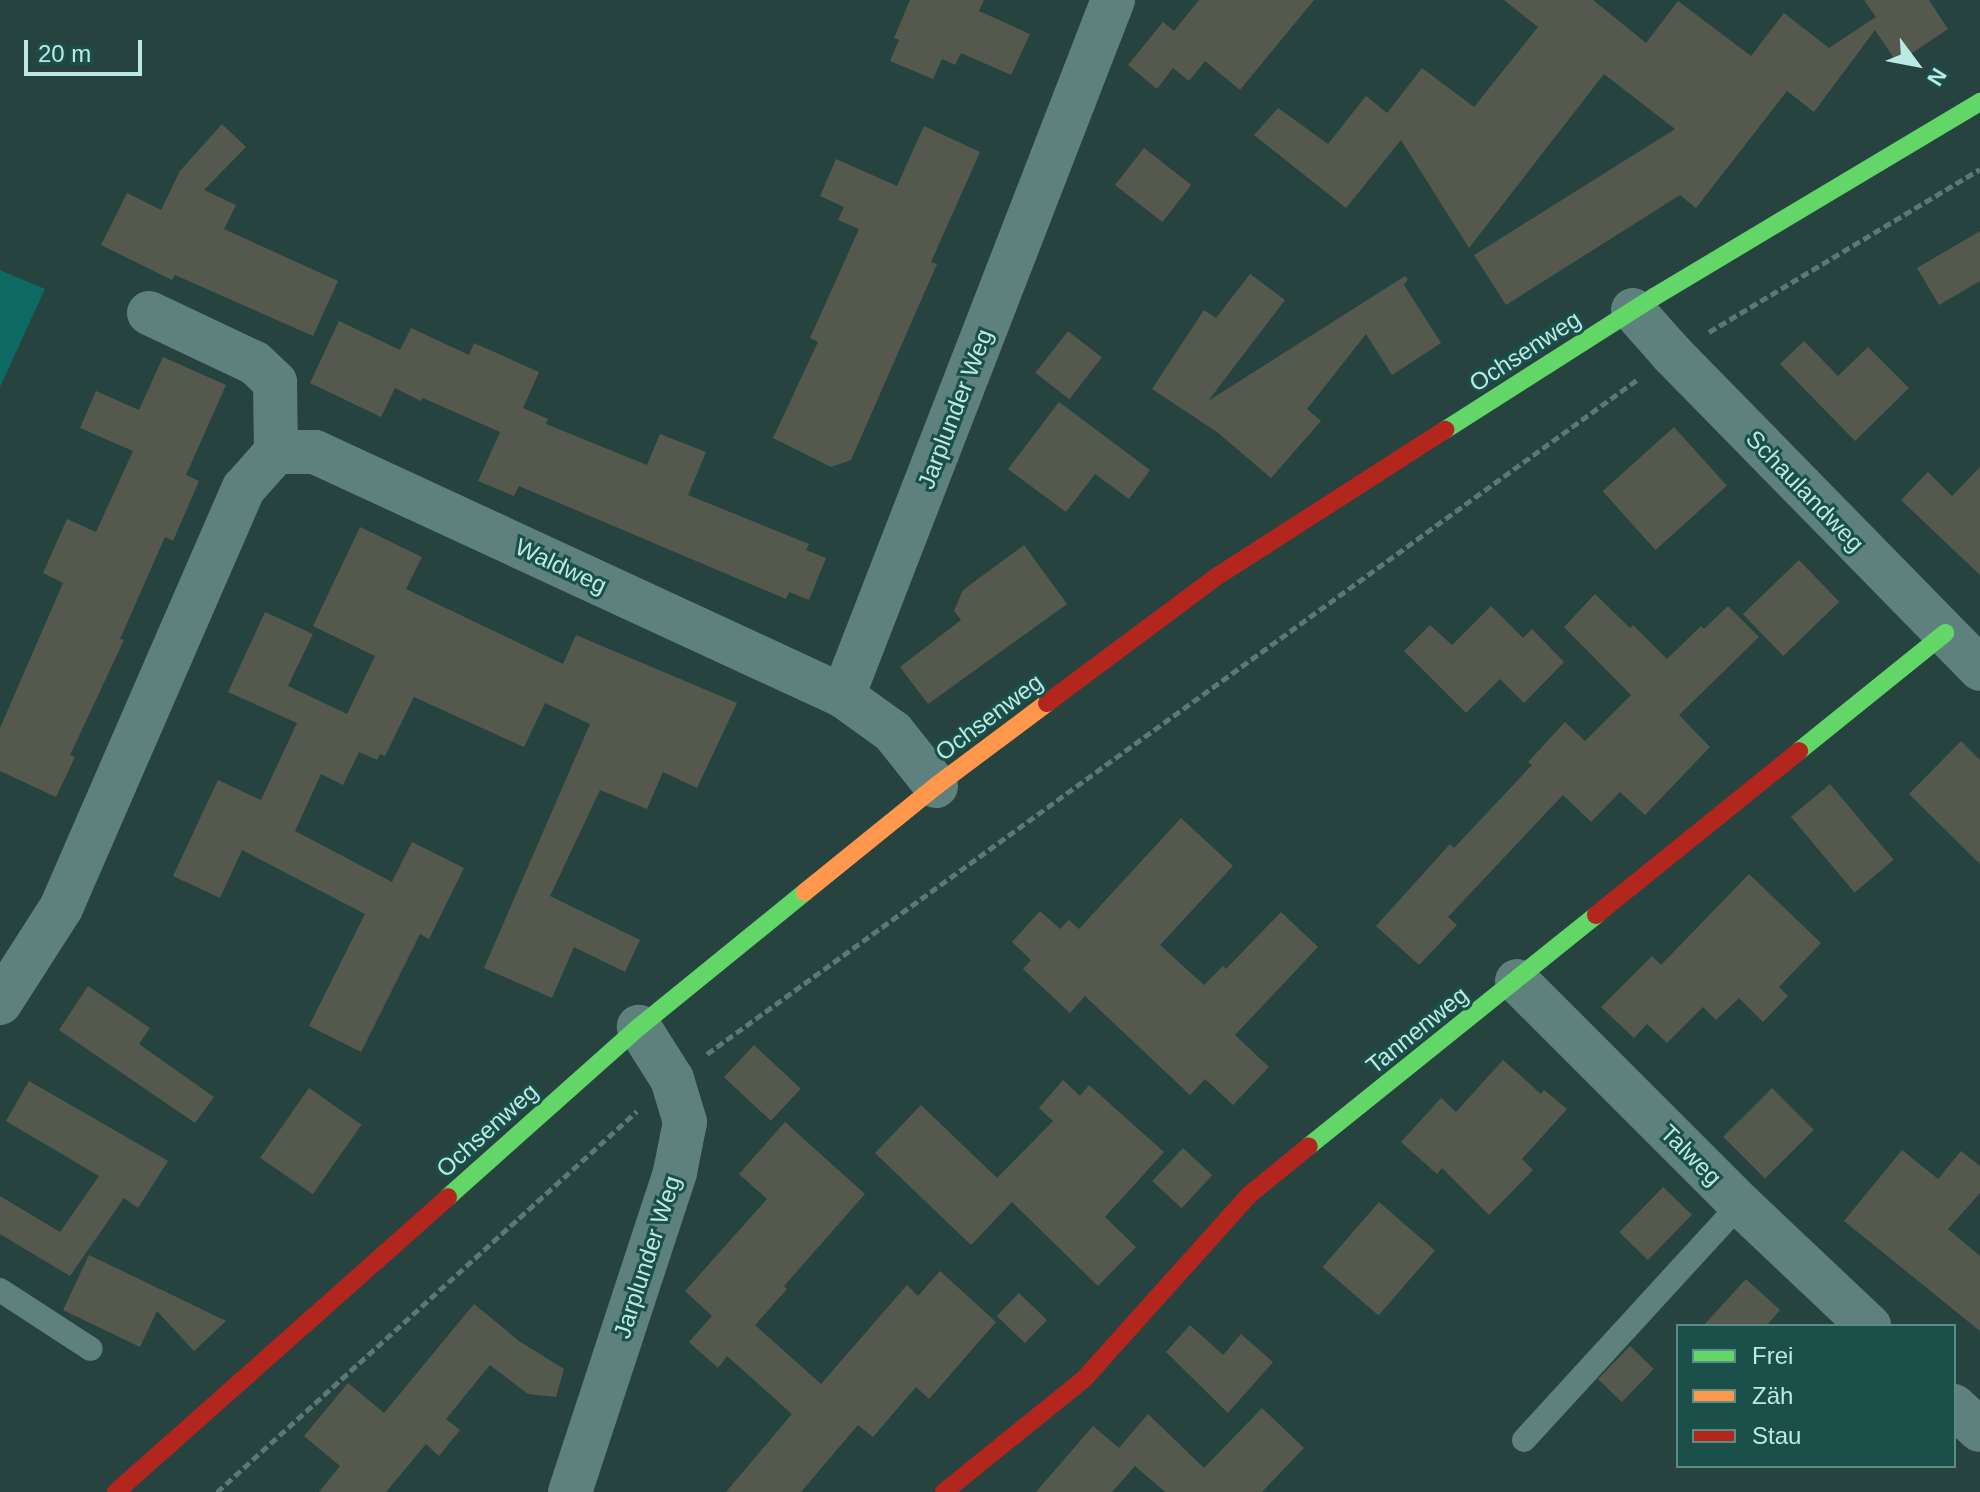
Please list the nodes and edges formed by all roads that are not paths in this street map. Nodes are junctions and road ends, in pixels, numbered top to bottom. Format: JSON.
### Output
{"nodes":[{"id":1,"x":1113,"y":0,"type":"edge"},
{"id":2,"x":1980,"y":102,"type":"edge"},
{"id":3,"x":1633,"y":310,"type":"junction"},
{"id":4,"x":149,"y":313,"type":"dead end"},
{"id":5,"x":276,"y":452,"type":"junction"},
{"id":6,"x":1945,"y":633,"type":"junction"},
{"id":7,"x":1980,"y":669,"type":"edge"},
{"id":8,"x":843,"y":696,"type":"junction"},
{"id":9,"x":936,"y":786,"type":"junction"},
{"id":10,"x":1517,"y":981,"type":"junction"},
{"id":11,"x":0,"y":1003,"type":"edge"},
{"id":12,"x":639,"y":1027,"type":"junction"},
{"id":13,"x":1740,"y":1204,"type":"junction"},
{"id":14,"x":0,"y":1290,"type":"edge"},
{"id":15,"x":1867,"y":1324,"type":"edge"},
{"id":16,"x":91,"y":1349,"type":"dead end"},
{"id":17,"x":1956,"y":1408,"type":"edge"},
{"id":18,"x":1980,"y":1430,"type":"edge"},
{"id":19,"x":1524,"y":1440,"type":"dead end"},
{"id":20,"x":576,"y":1489,"type":"edge"},
{"id":21,"x":116,"y":1492,"type":"edge"},
{"id":22,"x":944,"y":1492,"type":"edge"}],
"edges":[{"from":1,"to":8,"type":"street","name":"Jarplunder Weg"},
{"from":2,"to":3,"type":"main road","name":"Ochsenweg"},
{"from":3,"to":6,"type":"street","name":"Schaulandweg"},
{"from":3,"to":9,"type":"main road","name":"Ochsenweg"},
{"from":4,"to":5,"type":"street"},
{"from":5,"to":8,"type":"street","name":"Waldweg"},
{"from":5,"to":11,"type":"street"},
{"from":6,"to":7,"type":"street","name":"Schaulandweg"},
{"from":6,"to":10,"type":"main road","name":"Tannenweg"},
{"from":8,"to":9,"type":"street"},
{"from":9,"to":12,"type":"main road","name":"Ochsenweg"},
{"from":10,"to":13,"type":"street","name":"Talweg"},
{"from":10,"to":22,"type":"main road","name":"Tannenweg"},
{"from":12,"to":20,"type":"street","name":"Jarplunder Weg"},
{"from":12,"to":21,"type":"main road","name":"Ochsenweg"},
{"from":13,"to":15,"type":"street","name":"Talweg"},
{"from":13,"to":19,"type":"lane"},
{"from":14,"to":16,"type":"lane"},
{"from":17,"to":18,"type":"street"}]}
